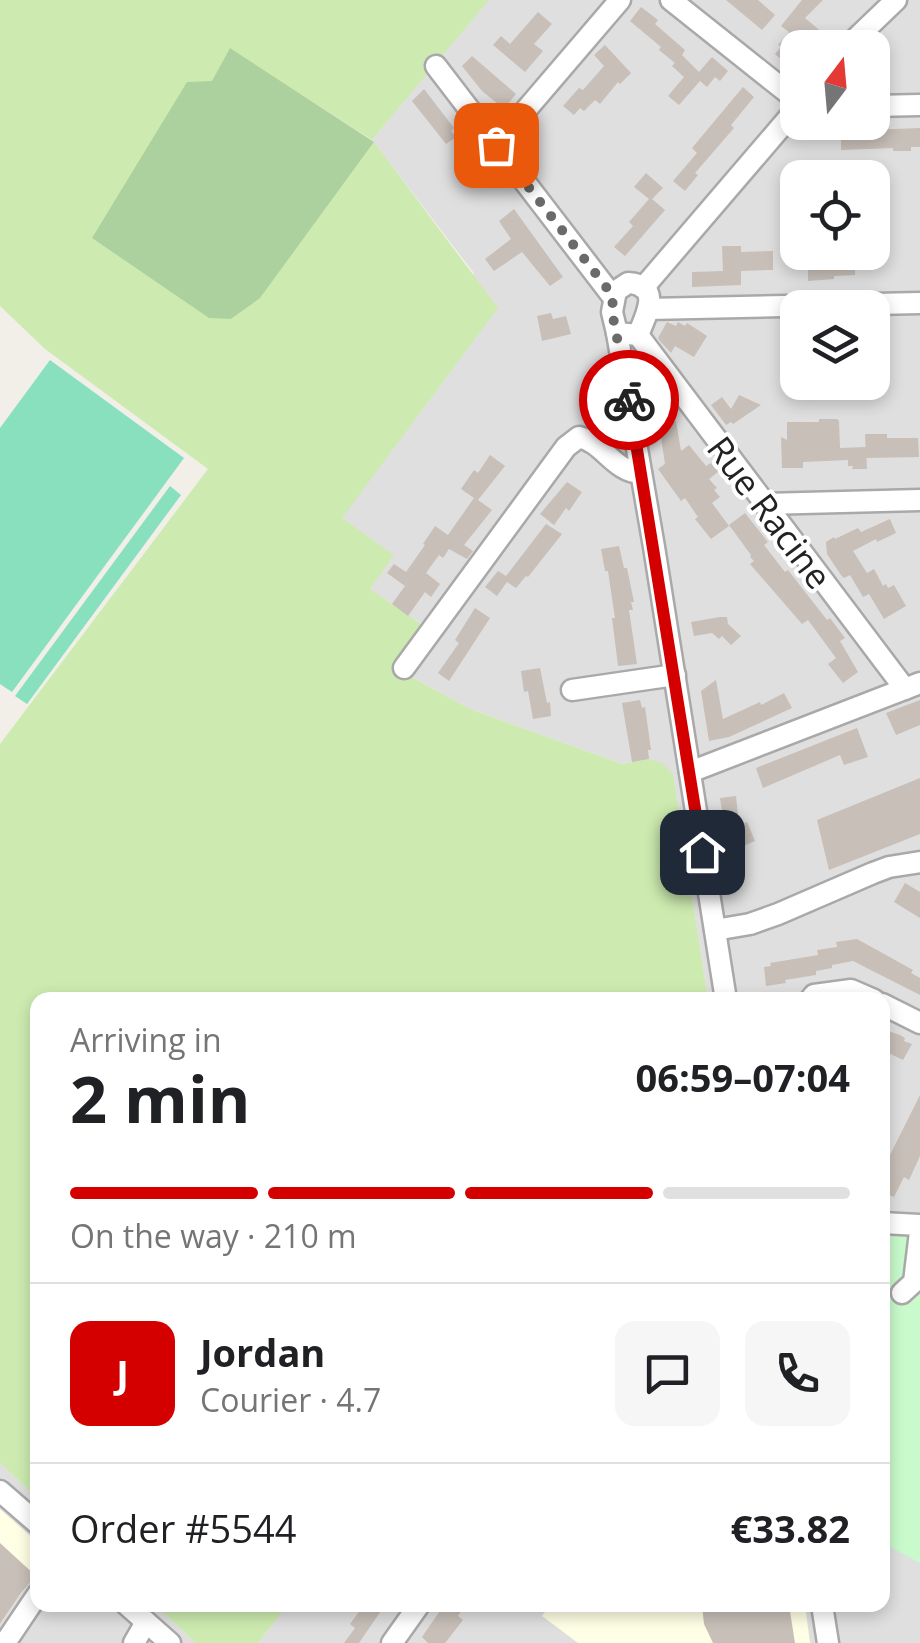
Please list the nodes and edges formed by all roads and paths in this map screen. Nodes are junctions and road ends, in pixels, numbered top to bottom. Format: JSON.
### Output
{"nodes":[{"id":1,"x":620,"y":0,"type":"edge"},
{"id":2,"x":671,"y":0,"type":"edge"},
{"id":3,"x":896,"y":0,"type":"edge"},
{"id":4,"x":865,"y":30,"type":"edge"},
{"id":5,"x":436,"y":66,"type":"dead end"},
{"id":6,"x":780,"y":89,"type":"edge"},
{"id":7,"x":890,"y":106,"type":"edge"},
{"id":8,"x":920,"y":106,"type":"edge"},
{"id":9,"x":780,"y":125,"type":"edge"},
{"id":10,"x":496,"y":145,"type":"junction"},
{"id":11,"x":643,"y":288,"type":"junction"},
{"id":12,"x":613,"y":296,"type":"junction"},
{"id":13,"x":920,"y":303,"type":"edge"},
{"id":14,"x":648,"y":309,"type":"junction"},
{"id":15,"x":629,"y":335,"type":"junction"},
{"id":16,"x":641,"y":472,"type":"junction"},
{"id":17,"x":920,"y":500,"type":"edge"},
{"id":18,"x":764,"y":504,"type":"junction"},
{"id":19,"x":404,"y":668,"type":"dead end"},
{"id":20,"x":675,"y":675,"type":"junction"},
{"id":21,"x":912,"y":686,"type":"edge"},
{"id":22,"x":572,"y":690,"type":"dead end"},
{"id":23,"x":690,"y":772,"type":"junction"},
{"id":24,"x":920,"y":862,"type":"edge"},
{"id":25,"x":715,"y":930,"type":"junction"},
{"id":26,"x":725,"y":992,"type":"edge"},
{"id":27,"x":890,"y":1008,"type":"edge"},
{"id":28,"x":920,"y":1023,"type":"edge"},
{"id":29,"x":890,"y":1225,"type":"edge"},
{"id":30,"x":920,"y":1228,"type":"edge"},
{"id":31,"x":902,"y":1293,"type":"dead end"},
{"id":32,"x":0,"y":1491,"type":"edge"},
{"id":33,"x":30,"y":1517,"type":"edge"},
{"id":34,"x":30,"y":1606,"type":"edge"},
{"id":35,"x":135,"y":1612,"type":"edge"},
{"id":36,"x":414,"y":1612,"type":"edge"},
{"id":37,"x":823,"y":1612,"type":"edge"},
{"id":38,"x":146,"y":1622,"type":"junction"},
{"id":39,"x":5,"y":1643,"type":"edge"},
{"id":40,"x":134,"y":1643,"type":"edge"},
{"id":41,"x":170,"y":1643,"type":"edge"},
{"id":42,"x":392,"y":1643,"type":"edge"},
{"id":43,"x":828,"y":1643,"type":"edge"}],
"edges":[{"from":1,"to":10,"type":"street"},
{"from":2,"to":6,"type":"street"},
{"from":3,"to":4,"type":"street"},
{"from":5,"to":10,"type":"street"},
{"from":7,"to":8,"type":"street"},
{"from":9,"to":11,"type":"street"},
{"from":10,"to":12,"type":"street"},
{"from":11,"to":12,"type":"street"},
{"from":11,"to":14,"type":"street"},
{"from":12,"to":15,"type":"street"},
{"from":13,"to":14,"type":"street"},
{"from":14,"to":15,"type":"street"},
{"from":15,"to":16,"type":"street"},
{"from":15,"to":18,"type":"street","name":"Rue Racine"},
{"from":16,"to":19,"type":"street"},
{"from":16,"to":20,"type":"street"},
{"from":17,"to":18,"type":"street"},
{"from":18,"to":21,"type":"street","name":"Rue Racine"},
{"from":20,"to":22,"type":"street"},
{"from":20,"to":23,"type":"street"},
{"from":21,"to":23,"type":"street"},
{"from":23,"to":25,"type":"street"},
{"from":24,"to":25,"type":"street"},
{"from":25,"to":26,"type":"street"},
{"from":27,"to":28,"type":"street"},
{"from":29,"to":30,"type":"street"},
{"from":30,"to":31,"type":"street"},
{"from":32,"to":33,"type":"street"},
{"from":34,"to":39,"type":"street"},
{"from":35,"to":38,"type":"street"},
{"from":36,"to":42,"type":"street"},
{"from":37,"to":43,"type":"street"},
{"from":38,"to":40,"type":"street"},
{"from":38,"to":41,"type":"street"}]}
